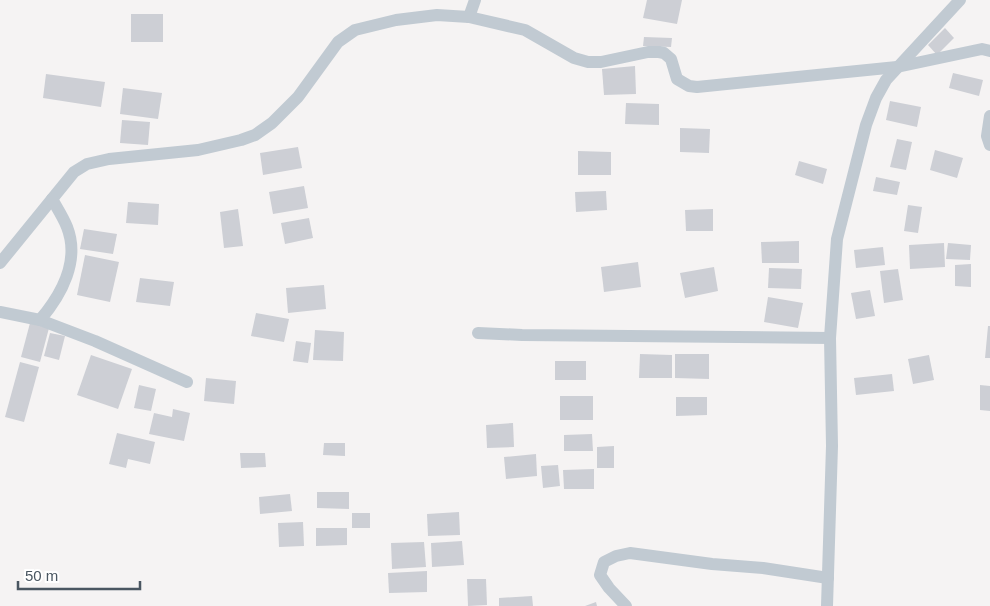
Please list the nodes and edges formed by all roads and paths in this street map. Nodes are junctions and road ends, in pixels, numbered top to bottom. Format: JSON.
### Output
{"nodes":[{"id":1,"x":475,"y":0,"type":"edge"},
{"id":2,"x":960,"y":0,"type":"edge"},
{"id":3,"x":469,"y":17,"type":"junction"},
{"id":4,"x":990,"y":51,"type":"edge"},
{"id":5,"x":897,"y":67,"type":"junction"},
{"id":6,"x":990,"y":116,"type":"edge"},
{"id":7,"x":990,"y":145,"type":"edge"},
{"id":8,"x":52,"y":199,"type":"junction"},
{"id":9,"x":0,"y":263,"type":"edge"},
{"id":10,"x":0,"y":312,"type":"edge"},
{"id":11,"x":40,"y":320,"type":"junction"},
{"id":12,"x":478,"y":333,"type":"dead end"},
{"id":13,"x":830,"y":338,"type":"junction"},
{"id":14,"x":187,"y":382,"type":"dead end"},
{"id":15,"x":828,"y":578,"type":"junction"},
{"id":16,"x":626,"y":606,"type":"edge"},
{"id":17,"x":827,"y":606,"type":"edge"}],
"edges":[{"from":1,"to":3,"type":"street"},
{"from":2,"to":5,"type":"street"},
{"from":3,"to":5,"type":"street"},
{"from":3,"to":8,"type":"street"},
{"from":4,"to":5,"type":"street"},
{"from":5,"to":13,"type":"street"},
{"from":6,"to":7,"type":"street"},
{"from":8,"to":9,"type":"street"},
{"from":8,"to":11,"type":"street"},
{"from":10,"to":11,"type":"street"},
{"from":11,"to":14,"type":"street"},
{"from":12,"to":13,"type":"street"},
{"from":13,"to":15,"type":"street"},
{"from":15,"to":16,"type":"street"},
{"from":15,"to":17,"type":"street"}]}
